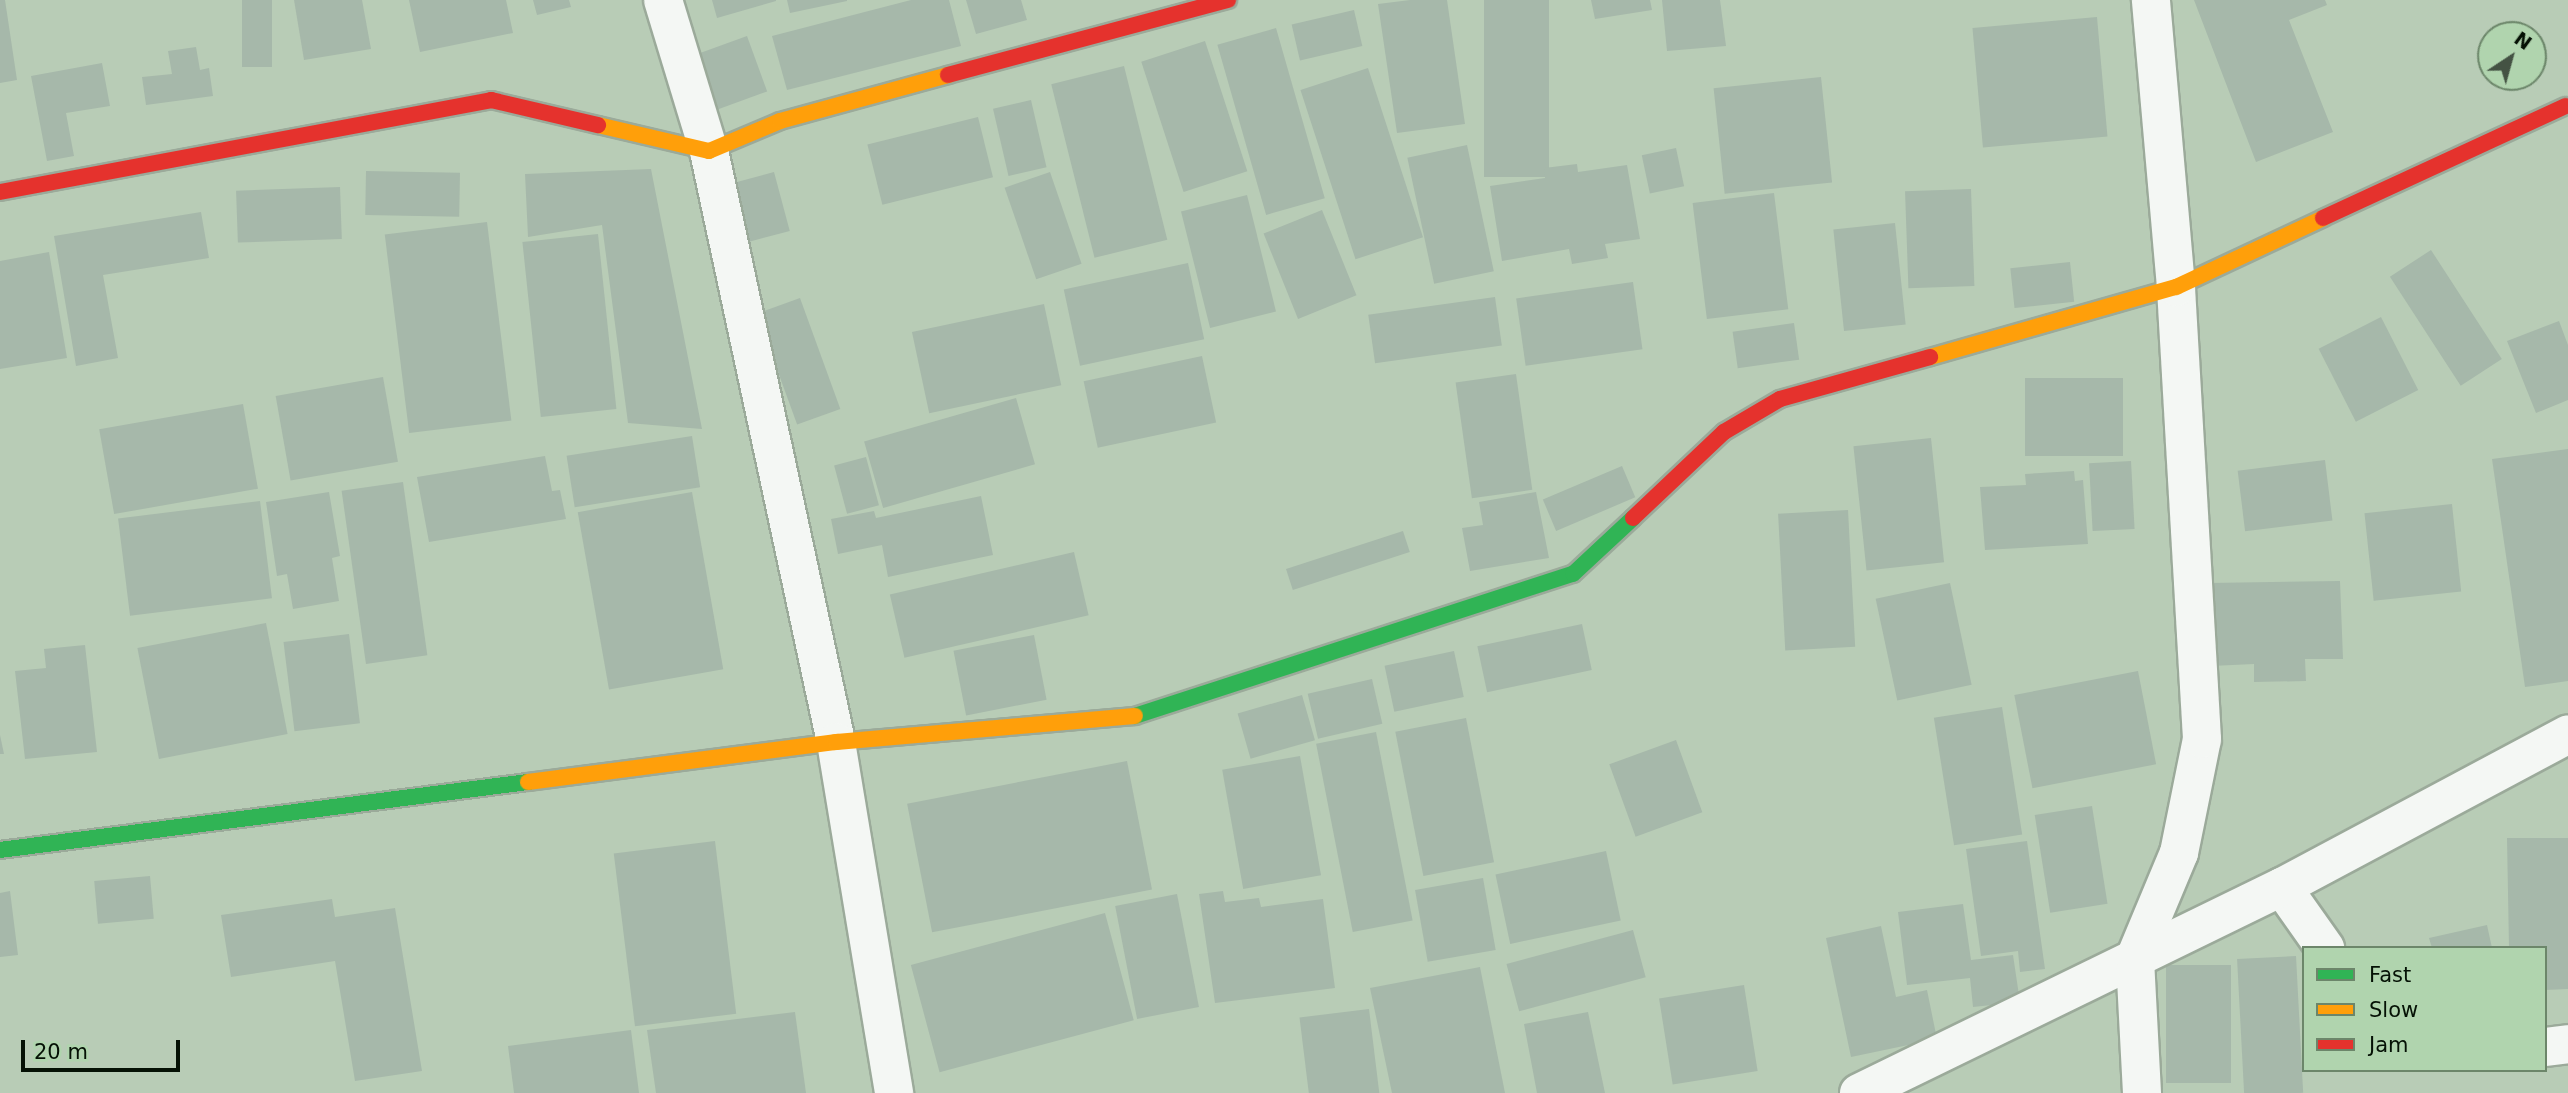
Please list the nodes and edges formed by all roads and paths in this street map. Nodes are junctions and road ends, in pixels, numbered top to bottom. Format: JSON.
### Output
{"nodes":[{"id":1,"x":663,"y":0,"type":"edge"},
{"id":2,"x":1228,"y":0,"type":"edge"},
{"id":3,"x":2151,"y":0,"type":"edge"},
{"id":4,"x":2565,"y":106,"type":"dead end"},
{"id":5,"x":709,"y":151,"type":"junction"},
{"id":6,"x":0,"y":192,"type":"edge"},
{"id":7,"x":2176,"y":287,"type":"junction"},
{"id":8,"x":2568,"y":734,"type":"edge"},
{"id":9,"x":836,"y":741,"type":"junction"},
{"id":10,"x":0,"y":850,"type":"edge"},
{"id":11,"x":2282,"y":887,"type":"junction"},
{"id":12,"x":2324,"y":946,"type":"edge"},
{"id":13,"x":2135,"y":958,"type":"junction"},
{"id":14,"x":2568,"y":1044,"type":"edge"},
{"id":15,"x":2547,"y":1047,"type":"edge"},
{"id":16,"x":894,"y":1093,"type":"edge"},
{"id":17,"x":1859,"y":1093,"type":"edge"},
{"id":18,"x":2142,"y":1093,"type":"edge"}],
"edges":[{"from":1,"to":5,"type":"street"},
{"from":2,"to":5,"type":"street"},
{"from":3,"to":7,"type":"street"},
{"from":4,"to":7,"type":"street"},
{"from":5,"to":6,"type":"street"},
{"from":5,"to":9,"type":"street"},
{"from":7,"to":9,"type":"street"},
{"from":7,"to":13,"type":"street"},
{"from":8,"to":11,"type":"street"},
{"from":9,"to":10,"type":"street"},
{"from":9,"to":16,"type":"street"},
{"from":11,"to":12,"type":"street"},
{"from":11,"to":13,"type":"street"},
{"from":13,"to":17,"type":"street"},
{"from":13,"to":18,"type":"street"},
{"from":14,"to":15,"type":"street"}]}
